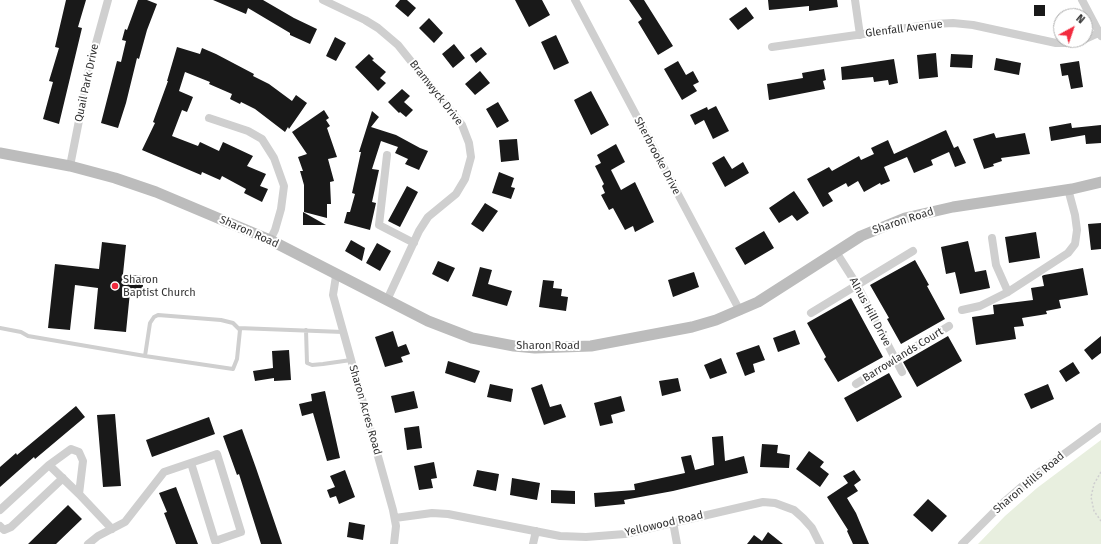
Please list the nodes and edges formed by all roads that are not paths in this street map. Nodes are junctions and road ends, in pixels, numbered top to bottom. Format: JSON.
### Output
{"nodes":[{"id":1,"x":108,"y":0,"type":"edge"},
{"id":2,"x":323,"y":0,"type":"edge"},
{"id":3,"x":575,"y":0,"type":"edge"},
{"id":4,"x":855,"y":0,"type":"edge"},
{"id":5,"x":1082,"y":0,"type":"edge"},
{"id":6,"x":1100,"y":34,"type":"edge"},
{"id":7,"x":860,"y":35,"type":"junction"},
{"id":8,"x":1053,"y":42,"type":"edge"},
{"id":9,"x":772,"y":47,"type":"dead end"},
{"id":10,"x":209,"y":118,"type":"dead end"},
{"id":11,"x":0,"y":153,"type":"edge"},
{"id":12,"x":387,"y":155,"type":"dead end"},
{"id":13,"x":70,"y":166,"type":"junction"},
{"id":14,"x":1101,"y":182,"type":"edge"},
{"id":15,"x":1068,"y":189,"type":"junction"},
{"id":16,"x":992,"y":238,"type":"dead end"},
{"id":17,"x":270,"y":240,"type":"junction"},
{"id":18,"x":414,"y":243,"type":"junction"},
{"id":19,"x":913,"y":251,"type":"dead end"},
{"id":20,"x":836,"y":252,"type":"junction"},
{"id":21,"x":336,"y":276,"type":"junction"},
{"id":22,"x":857,"y":286,"type":"junction"},
{"id":23,"x":1008,"y":292,"type":"junction"},
{"id":24,"x":387,"y":300,"type":"junction"},
{"id":25,"x":740,"y":310,"type":"junction"},
{"id":26,"x":962,"y":310,"type":"dead end"},
{"id":27,"x":811,"y":313,"type":"dead end"},
{"id":28,"x":949,"y":326,"type":"dead end"},
{"id":29,"x":0,"y":328,"type":"edge"},
{"id":30,"x":238,"y":328,"type":"junction"},
{"id":31,"x":306,"y":330,"type":"junction"},
{"id":32,"x":343,"y":332,"type":"junction"},
{"id":33,"x":145,"y":356,"type":"junction"},
{"id":34,"x":351,"y":360,"type":"junction"},
{"id":35,"x":896,"y":360,"type":"junction"},
{"id":36,"x":902,"y":372,"type":"dead end"},
{"id":37,"x":856,"y":384,"type":"dead end"},
{"id":38,"x":1101,"y":427,"type":"edge"},
{"id":39,"x":191,"y":463,"type":"junction"},
{"id":40,"x":49,"y":465,"type":"junction"},
{"id":41,"x":63,"y":478,"type":"junction"},
{"id":42,"x":79,"y":494,"type":"junction"},
{"id":43,"x":0,"y":510,"type":"edge"},
{"id":44,"x":395,"y":518,"type":"junction"},
{"id":45,"x":673,"y":522,"type":"junction"},
{"id":46,"x":0,"y":526,"type":"edge"},
{"id":47,"x":112,"y":529,"type":"junction"},
{"id":48,"x":536,"y":531,"type":"junction"},
{"id":49,"x":88,"y":544,"type":"edge"},
{"id":50,"x":394,"y":544,"type":"edge"},
{"id":51,"x":533,"y":544,"type":"edge"},
{"id":52,"x":676,"y":544,"type":"edge"},
{"id":53,"x":820,"y":544,"type":"edge"},
{"id":54,"x":962,"y":544,"type":"edge"}],
"edges":[{"from":1,"to":13,"type":"street","name":"Quail Park Drive"},
{"from":2,"to":18,"type":"street","name":"Bramwyck Drive"},
{"from":3,"to":25,"type":"street","name":"Sherbrooke Drive"},
{"from":4,"to":7,"type":"street"},
{"from":5,"to":6,"type":"street"},
{"from":7,"to":8,"type":"street","name":"Glenfall Avenue"},
{"from":7,"to":9,"type":"street","name":"Glenfall Avenue"},
{"from":10,"to":17,"type":"street"},
{"from":11,"to":13,"type":"main road","name":"Sharon Road"},
{"from":12,"to":18,"type":"street"},
{"from":13,"to":17,"type":"main road","name":"Sharon Road"},
{"from":14,"to":15,"type":"main road","name":"Sharon Road"},
{"from":15,"to":20,"type":"main road","name":"Sharon Road"},
{"from":15,"to":23,"type":"street"},
{"from":16,"to":23,"type":"street"},
{"from":17,"to":21,"type":"main road","name":"Sharon Road"},
{"from":18,"to":24,"type":"street","name":"Bramwyck Drive"},
{"from":19,"to":22,"type":"street"},
{"from":20,"to":22,"type":"street","name":"Alnus Hill Drive"},
{"from":20,"to":25,"type":"main road","name":"Sharon Road"},
{"from":21,"to":24,"type":"main road","name":"Sharon Road"},
{"from":21,"to":32,"type":"street","name":"Sharon Acres Road"},
{"from":22,"to":27,"type":"street"},
{"from":22,"to":35,"type":"street","name":"Alnus Hill Drive"},
{"from":23,"to":26,"type":"street"},
{"from":24,"to":25,"type":"main road","name":"Sharon Road"},
{"from":28,"to":35,"type":"street","name":"Barrowlands Court"},
{"from":29,"to":33,"type":"lane"},
{"from":30,"to":31,"type":"lane"},
{"from":30,"to":33,"type":"lane"},
{"from":30,"to":33,"type":"lane"},
{"from":31,"to":32,"type":"lane"},
{"from":31,"to":34,"type":"lane"},
{"from":32,"to":34,"type":"street","name":"Sharon Acres Road"},
{"from":34,"to":44,"type":"street","name":"Sharon Acres Road"},
{"from":35,"to":36,"type":"street","name":"Alnus Hill Drive"},
{"from":35,"to":37,"type":"street","name":"Barrowlands Court"},
{"from":38,"to":54,"type":"street","name":"Sharon Hills Road"},
{"from":39,"to":39,"type":"street"},
{"from":39,"to":47,"type":"street"},
{"from":40,"to":41,"type":"street"},
{"from":40,"to":42,"type":"street"},
{"from":40,"to":43,"type":"street"},
{"from":41,"to":42,"type":"street"},
{"from":41,"to":46,"type":"street"},
{"from":42,"to":47,"type":"street"},
{"from":44,"to":48,"type":"street","name":"Yellowood Road"},
{"from":44,"to":50,"type":"street","name":"Sharon Acres Road"},
{"from":45,"to":48,"type":"street","name":"Yellowood Road"},
{"from":45,"to":52,"type":"street"},
{"from":45,"to":53,"type":"street","name":"Yellowood Road"},
{"from":47,"to":49,"type":"street"},
{"from":48,"to":51,"type":"street"}]}
